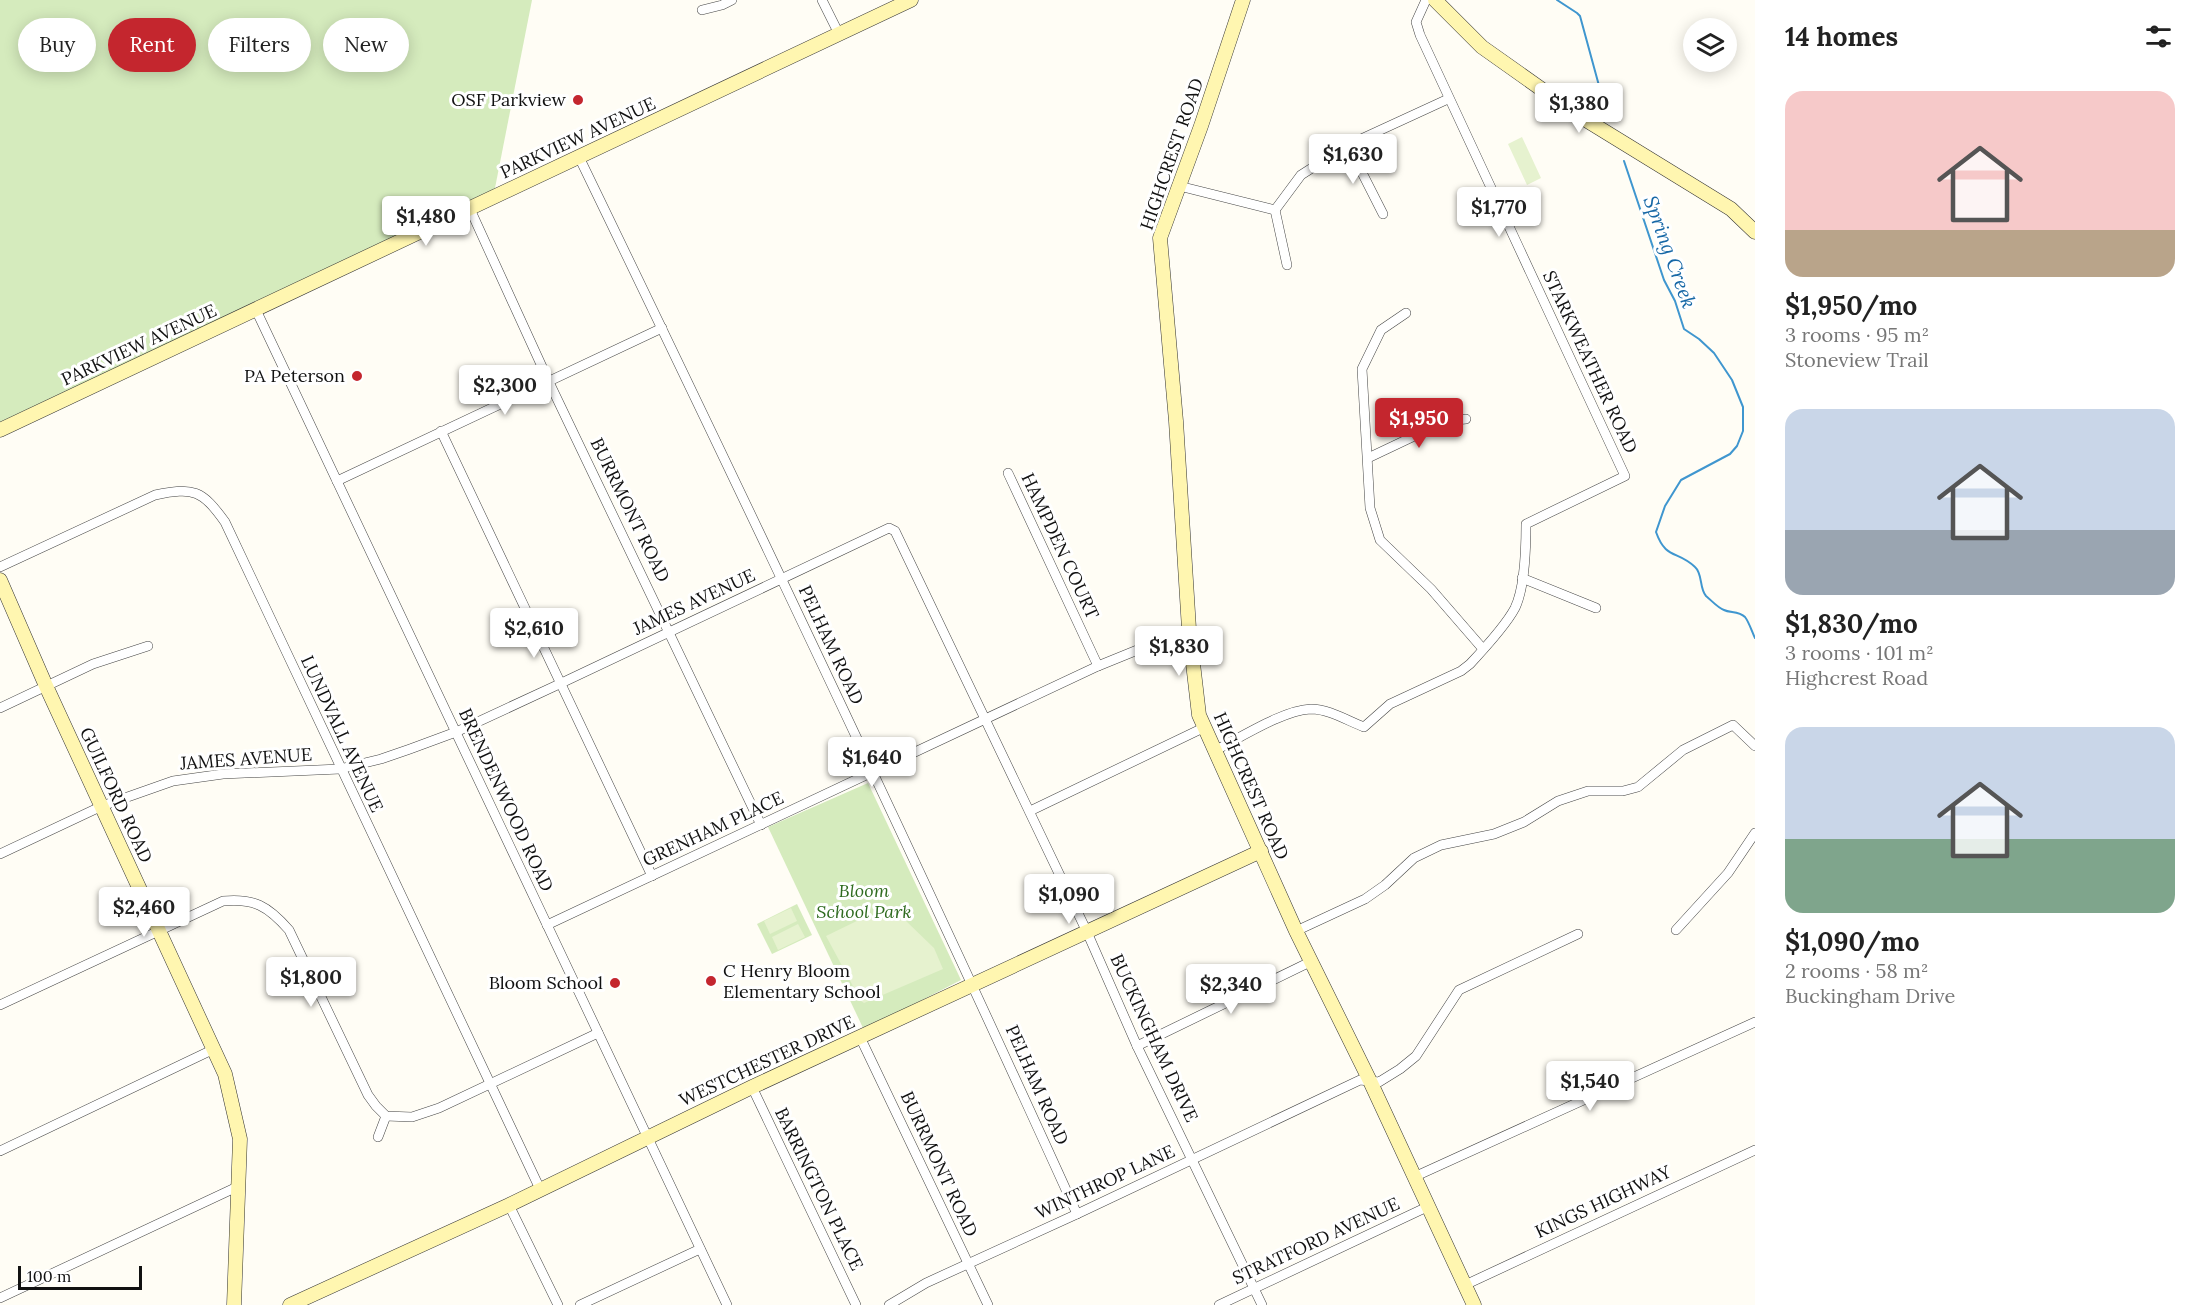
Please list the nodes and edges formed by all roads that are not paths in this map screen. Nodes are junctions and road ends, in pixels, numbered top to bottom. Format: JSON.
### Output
{"nodes":[{"id":1,"x":732,"y":0,"type":"edge"},
{"id":2,"x":822,"y":0,"type":"edge"},
{"id":3,"x":911,"y":0,"type":"edge"},
{"id":4,"x":1243,"y":0,"type":"edge"},
{"id":5,"x":1426,"y":0,"type":"edge"},
{"id":6,"x":1436,"y":0,"type":"edge"},
{"id":7,"x":702,"y":10,"type":"dead end"},
{"id":8,"x":839,"y":34,"type":"junction"},
{"id":9,"x":1448,"y":99,"type":"junction"},
{"id":10,"x":1347,"y":145,"type":"junction"},
{"id":11,"x":579,"y":157,"type":"junction"},
{"id":12,"x":1179,"y":186,"type":"junction"},
{"id":13,"x":470,"y":209,"type":"junction"},
{"id":14,"x":1275,"y":210,"type":"junction"},
{"id":15,"x":1383,"y":214,"type":"dead end"},
{"id":16,"x":1755,"y":232,"type":"edge"},
{"id":17,"x":1287,"y":265,"type":"dead end"},
{"id":18,"x":256,"y":310,"type":"junction"},
{"id":19,"x":1406,"y":313,"type":"dead end"},
{"id":20,"x":662,"y":328,"type":"junction"},
{"id":21,"x":549,"y":382,"type":"junction"},
{"id":22,"x":1466,"y":419,"type":"dead end"},
{"id":23,"x":0,"y":430,"type":"edge"},
{"id":24,"x":441,"y":431,"type":"junction"},
{"id":25,"x":1368,"y":458,"type":"junction"},
{"id":26,"x":1008,"y":473,"type":"dead end"},
{"id":27,"x":337,"y":481,"type":"junction"},
{"id":28,"x":889,"y":528,"type":"joint"},
{"id":29,"x":0,"y":567,"type":"edge"},
{"id":30,"x":1522,"y":578,"type":"junction"},
{"id":31,"x":782,"y":579,"type":"junction"},
{"id":32,"x":0,"y":580,"type":"edge"},
{"id":33,"x":1596,"y":608,"type":"dead end"},
{"id":34,"x":1189,"y":629,"type":"junction"},
{"id":35,"x":670,"y":631,"type":"junction"},
{"id":36,"x":148,"y":645,"type":"dead end"},
{"id":37,"x":1483,"y":649,"type":"junction"},
{"id":38,"x":1098,"y":666,"type":"junction"},
{"id":39,"x":561,"y":684,"type":"junction"},
{"id":40,"x":46,"y":686,"type":"junction"},
{"id":41,"x":0,"y":708,"type":"edge"},
{"id":42,"x":986,"y":720,"type":"junction"},
{"id":43,"x":1203,"y":728,"type":"junction"},
{"id":44,"x":456,"y":732,"type":"junction"},
{"id":45,"x":1755,"y":746,"type":"edge"},
{"id":46,"x":1214,"y":751,"type":"junction"},
{"id":47,"x":340,"y":769,"type":"junction"},
{"id":48,"x":873,"y":773,"type":"junction"},
{"id":49,"x":102,"y":806,"type":"junction"},
{"id":50,"x":1030,"y":811,"type":"junction"},
{"id":51,"x":761,"y":825,"type":"junction"},
{"id":52,"x":1755,"y":833,"type":"edge"},
{"id":53,"x":1261,"y":851,"type":"junction"},
{"id":54,"x":0,"y":854,"type":"edge"},
{"id":55,"x":652,"y":876,"type":"junction"},
{"id":56,"x":547,"y":925,"type":"junction"},
{"id":57,"x":158,"y":930,"type":"junction"},
{"id":58,"x":1676,"y":930,"type":"dead end"},
{"id":59,"x":1296,"y":931,"type":"junction"},
{"id":60,"x":1087,"y":932,"type":"junction"},
{"id":61,"x":1578,"y":934,"type":"dead end"},
{"id":62,"x":1312,"y":961,"type":"junction"},
{"id":63,"x":973,"y":984,"type":"junction"},
{"id":64,"x":0,"y":1005,"type":"edge"},
{"id":65,"x":1755,"y":1022,"type":"edge"},
{"id":66,"x":598,"y":1033,"type":"junction"},
{"id":67,"x":860,"y":1037,"type":"junction"},
{"id":68,"x":1137,"y":1046,"type":"junction"},
{"id":69,"x":214,"y":1049,"type":"junction"},
{"id":70,"x":1370,"y":1081,"type":"junction"},
{"id":71,"x":492,"y":1084,"type":"junction"},
{"id":72,"x":752,"y":1088,"type":"junction"},
{"id":73,"x":386,"y":1116,"type":"junction"},
{"id":74,"x":378,"y":1137,"type":"dead end"},
{"id":75,"x":648,"y":1138,"type":"junction"},
{"id":76,"x":1755,"y":1150,"type":"edge"},
{"id":77,"x":0,"y":1151,"type":"edge"},
{"id":78,"x":1193,"y":1159,"type":"junction"},
{"id":79,"x":1414,"y":1177,"type":"junction"},
{"id":80,"x":239,"y":1186,"type":"junction"},
{"id":81,"x":540,"y":1189,"type":"junction"},
{"id":82,"x":509,"y":1205,"type":"junction"},
{"id":83,"x":1427,"y":1207,"type":"junction"},
{"id":84,"x":1077,"y":1214,"type":"junction"},
{"id":85,"x":700,"y":1249,"type":"junction"},
{"id":86,"x":968,"y":1263,"type":"junction"},
{"id":87,"x":1465,"y":1285,"type":"junction"},
{"id":88,"x":1254,"y":1288,"type":"junction"},
{"id":89,"x":0,"y":1298,"type":"edge"},
{"id":90,"x":234,"y":1305,"type":"edge"},
{"id":91,"x":290,"y":1305,"type":"edge"},
{"id":92,"x":558,"y":1305,"type":"edge"},
{"id":93,"x":580,"y":1305,"type":"edge"},
{"id":94,"x":727,"y":1305,"type":"edge"},
{"id":95,"x":856,"y":1305,"type":"edge"},
{"id":96,"x":889,"y":1305,"type":"edge"},
{"id":97,"x":988,"y":1305,"type":"edge"},
{"id":98,"x":1219,"y":1305,"type":"edge"},
{"id":99,"x":1262,"y":1305,"type":"edge"},
{"id":100,"x":1474,"y":1305,"type":"edge"}],
"edges":[{"from":1,"to":7,"type":"street"},
{"from":2,"to":8,"type":"street"},
{"from":3,"to":8,"type":"street","name":"PARKVIEW AVENUE"},
{"from":4,"to":12,"type":"street","name":"HIGHCREST ROAD"},
{"from":5,"to":9,"type":"street","name":"STARKWEATHER ROAD"},
{"from":6,"to":16,"type":"street"},
{"from":8,"to":11,"type":"street","name":"PARKVIEW AVENUE"},
{"from":9,"to":10,"type":"street"},
{"from":9,"to":30,"type":"street","name":"STARKWEATHER ROAD"},
{"from":10,"to":14,"type":"street"},
{"from":10,"to":15,"type":"street"},
{"from":11,"to":13,"type":"street","name":"PARKVIEW AVENUE"},
{"from":11,"to":20,"type":"street","name":"PELHAM ROAD"},
{"from":12,"to":14,"type":"street"},
{"from":12,"to":34,"type":"street","name":"HIGHCREST ROAD"},
{"from":13,"to":18,"type":"street","name":"PARKVIEW AVENUE"},
{"from":13,"to":21,"type":"street","name":"BURRMONT ROAD"},
{"from":14,"to":17,"type":"street"},
{"from":18,"to":23,"type":"street","name":"PARKVIEW AVENUE"},
{"from":18,"to":27,"type":"street","name":"BRENDENWOOD ROAD"},
{"from":19,"to":25,"type":"street"},
{"from":20,"to":21,"type":"street"},
{"from":20,"to":31,"type":"street","name":"PELHAM ROAD"},
{"from":21,"to":24,"type":"street"},
{"from":21,"to":35,"type":"street","name":"BURRMONT ROAD"},
{"from":22,"to":25,"type":"street"},
{"from":24,"to":27,"type":"street"},
{"from":24,"to":39,"type":"street"},
{"from":25,"to":37,"type":"street"},
{"from":26,"to":38,"type":"street","name":"HAMPDEN COURT"},
{"from":27,"to":44,"type":"street","name":"BRENDENWOOD ROAD"},
{"from":28,"to":31,"type":"street","name":"JAMES AVENUE"},
{"from":28,"to":42,"type":"street","name":"BUCKINGHAM DRIVE"},
{"from":29,"to":47,"type":"street","name":"LUNDVALL AVENUE"},
{"from":30,"to":33,"type":"street"},
{"from":30,"to":37,"type":"street"},
{"from":31,"to":35,"type":"street","name":"JAMES AVENUE"},
{"from":31,"to":48,"type":"street","name":"PELHAM ROAD"},
{"from":32,"to":40,"type":"street","name":"GUILFORD ROAD"},
{"from":34,"to":38,"type":"street","name":"GRENHAM PLACE"},
{"from":34,"to":43,"type":"street","name":"HIGHCREST ROAD"},
{"from":35,"to":39,"type":"street","name":"JAMES AVENUE"},
{"from":35,"to":51,"type":"street","name":"BURRMONT ROAD"},
{"from":36,"to":40,"type":"street"},
{"from":37,"to":46,"type":"street"},
{"from":38,"to":42,"type":"street","name":"GRENHAM PLACE"},
{"from":39,"to":44,"type":"street","name":"JAMES AVENUE"},
{"from":39,"to":55,"type":"street"},
{"from":40,"to":41,"type":"street"},
{"from":40,"to":49,"type":"street","name":"GUILFORD ROAD"},
{"from":42,"to":48,"type":"street","name":"GRENHAM PLACE"},
{"from":42,"to":50,"type":"street","name":"BUCKINGHAM DRIVE"},
{"from":43,"to":46,"type":"street","name":"HIGHCREST ROAD"},
{"from":43,"to":50,"type":"street"},
{"from":44,"to":47,"type":"street","name":"JAMES AVENUE"},
{"from":44,"to":56,"type":"street","name":"BRENDENWOOD ROAD"},
{"from":45,"to":59,"type":"street"},
{"from":46,"to":53,"type":"street","name":"HIGHCREST ROAD"},
{"from":47,"to":49,"type":"street","name":"JAMES AVENUE"},
{"from":47,"to":71,"type":"street","name":"LUNDVALL AVENUE"},
{"from":48,"to":51,"type":"street","name":"GRENHAM PLACE"},
{"from":48,"to":63,"type":"street","name":"PELHAM ROAD"},
{"from":49,"to":54,"type":"street","name":"JAMES AVENUE"},
{"from":49,"to":57,"type":"street","name":"GUILFORD ROAD"},
{"from":50,"to":60,"type":"street","name":"BUCKINGHAM DRIVE"},
{"from":51,"to":55,"type":"street","name":"GRENHAM PLACE"},
{"from":52,"to":58,"type":"street"},
{"from":53,"to":59,"type":"street","name":"HIGHCREST ROAD"},
{"from":53,"to":60,"type":"street","name":"WESTCHESTER DRIVE"},
{"from":55,"to":56,"type":"street","name":"GRENHAM PLACE"},
{"from":56,"to":66,"type":"street","name":"BRENDENWOOD ROAD"},
{"from":57,"to":64,"type":"street"},
{"from":57,"to":69,"type":"street","name":"GUILFORD ROAD"},
{"from":57,"to":73,"type":"street"},
{"from":59,"to":62,"type":"street","name":"HIGHCREST ROAD"},
{"from":60,"to":63,"type":"street","name":"WESTCHESTER DRIVE"},
{"from":60,"to":68,"type":"street","name":"BUCKINGHAM DRIVE"},
{"from":61,"to":70,"type":"street","name":"WINTHROP LANE"},
{"from":62,"to":68,"type":"street"},
{"from":62,"to":70,"type":"street","name":"HIGHCREST ROAD"},
{"from":63,"to":67,"type":"street","name":"WESTCHESTER DRIVE"},
{"from":63,"to":84,"type":"street","name":"PELHAM ROAD"},
{"from":65,"to":79,"type":"street"},
{"from":66,"to":71,"type":"street"},
{"from":66,"to":75,"type":"street","name":"BRENDENWOOD ROAD"},
{"from":67,"to":72,"type":"street","name":"WESTCHESTER DRIVE"},
{"from":67,"to":86,"type":"street","name":"BURRMONT ROAD"},
{"from":68,"to":78,"type":"street","name":"BUCKINGHAM DRIVE"},
{"from":69,"to":77,"type":"street"},
{"from":69,"to":80,"type":"street","name":"GUILFORD ROAD"},
{"from":70,"to":78,"type":"street","name":"WINTHROP LANE"},
{"from":70,"to":79,"type":"street","name":"HIGHCREST ROAD"},
{"from":71,"to":73,"type":"street"},
{"from":71,"to":81,"type":"street","name":"LUNDVALL AVENUE"},
{"from":72,"to":75,"type":"street","name":"WESTCHESTER DRIVE"},
{"from":72,"to":95,"type":"street","name":"BARRINGTON PLACE"},
{"from":73,"to":74,"type":"street"},
{"from":75,"to":81,"type":"street","name":"WESTCHESTER DRIVE"},
{"from":75,"to":85,"type":"street","name":"BRENDENWOOD ROAD"},
{"from":76,"to":87,"type":"street","name":"KINGS HIGHWAY"},
{"from":78,"to":84,"type":"street","name":"WINTHROP LANE"},
{"from":78,"to":88,"type":"street","name":"BUCKINGHAM DRIVE"},
{"from":79,"to":83,"type":"street","name":"HIGHCREST ROAD"},
{"from":80,"to":89,"type":"street"},
{"from":80,"to":90,"type":"street","name":"GUILFORD ROAD"},
{"from":81,"to":82,"type":"street","name":"WESTCHESTER DRIVE"},
{"from":82,"to":91,"type":"street","name":"WESTCHESTER DRIVE"},
{"from":82,"to":92,"type":"street"},
{"from":83,"to":87,"type":"street","name":"HIGHCREST ROAD"},
{"from":83,"to":88,"type":"street","name":"STRATFORD AVENUE"},
{"from":84,"to":86,"type":"street","name":"WINTHROP LANE"},
{"from":85,"to":93,"type":"street"},
{"from":85,"to":94,"type":"street","name":"BRENDENWOOD ROAD"},
{"from":86,"to":96,"type":"street","name":"WINTHROP LANE"},
{"from":86,"to":97,"type":"street","name":"BURRMONT ROAD"},
{"from":87,"to":100,"type":"street","name":"HIGHCREST ROAD"},
{"from":88,"to":98,"type":"street","name":"STRATFORD AVENUE"},
{"from":88,"to":99,"type":"street","name":"BUCKINGHAM DRIVE"}]}
